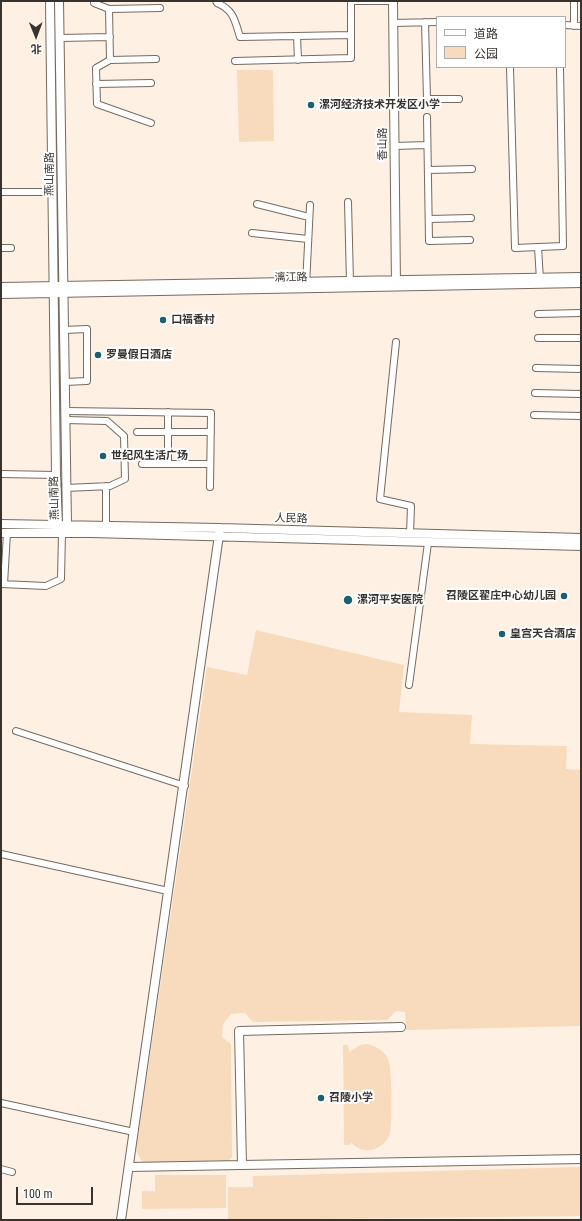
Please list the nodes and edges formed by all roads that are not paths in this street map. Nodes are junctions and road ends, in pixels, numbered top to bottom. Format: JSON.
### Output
{"nodes":[{"id":1,"x":50,"y":1,"type":"edge"},
{"id":2,"x":59,"y":1,"type":"edge"},
{"id":3,"x":94,"y":1,"type":"edge"},
{"id":4,"x":216,"y":1,"type":"edge"},
{"id":5,"x":351,"y":1,"type":"edge"},
{"id":6,"x":393,"y":1,"type":"edge"},
{"id":7,"x":574,"y":1,"type":"edge"},
{"id":8,"x":160,"y":8,"type":"dead end"},
{"id":9,"x":109,"y":9,"type":"junction"},
{"id":10,"x":425,"y":22,"type":"junction"},
{"id":11,"x":436,"y":22,"type":"edge"},
{"id":12,"x":394,"y":23,"type":"junction"},
{"id":13,"x":566,"y":25,"type":"edge"},
{"id":14,"x":574,"y":26,"type":"junction"},
{"id":15,"x":581,"y":26,"type":"edge"},
{"id":16,"x":351,"y":35,"type":"junction"},
{"id":17,"x":298,"y":36,"type":"junction"},
{"id":18,"x":110,"y":37,"type":"junction"},
{"id":19,"x":50,"y":38,"type":"junction"},
{"id":20,"x":60,"y":38,"type":"junction"},
{"id":21,"x":156,"y":59,"type":"dead end"},
{"id":22,"x":110,"y":60,"type":"junction"},
{"id":23,"x":298,"y":60,"type":"junction"},
{"id":24,"x":235,"y":61,"type":"dead end"},
{"id":25,"x":510,"y":68,"type":"edge"},
{"id":26,"x":560,"y":68,"type":"edge"},
{"id":27,"x":151,"y":83,"type":"dead end"},
{"id":28,"x":96,"y":84,"type":"junction"},
{"id":29,"x":459,"y":99,"type":"dead end"},
{"id":30,"x":427,"y":117,"type":"dead end"},
{"id":31,"x":151,"y":123,"type":"dead end"},
{"id":32,"x":52,"y":129,"type":"junction"},
{"id":33,"x":61,"y":129,"type":"junction"},
{"id":34,"x":394,"y":146,"type":"junction"},
{"id":35,"x":428,"y":146,"type":"junction"},
{"id":36,"x":472,"y":169,"type":"dead end"},
{"id":37,"x":428,"y":170,"type":"junction"},
{"id":38,"x":61,"y":191,"type":"junction"},
{"id":39,"x":1,"y":192,"type":"edge"},
{"id":40,"x":53,"y":192,"type":"junction"},
{"id":41,"x":348,"y":202,"type":"dead end"},
{"id":42,"x":258,"y":204,"type":"dead end"},
{"id":43,"x":310,"y":205,"type":"dead end"},
{"id":44,"x":309,"y":217,"type":"junction"},
{"id":45,"x":471,"y":218,"type":"dead end"},
{"id":46,"x":428,"y":219,"type":"junction"},
{"id":47,"x":252,"y":233,"type":"dead end"},
{"id":48,"x":308,"y":240,"type":"junction"},
{"id":49,"x":470,"y":240,"type":"dead end"},
{"id":50,"x":538,"y":247,"type":"junction"},
{"id":51,"x":1,"y":248,"type":"edge"},
{"id":52,"x":11,"y":248,"type":"dead end"},
{"id":53,"x":581,"y":277,"type":"edge"},
{"id":54,"x":540,"y":281,"type":"junction"},
{"id":55,"x":350,"y":282,"type":"junction"},
{"id":56,"x":581,"y":283,"type":"edge"},
{"id":57,"x":396,"y":284,"type":"junction"},
{"id":58,"x":306,"y":286,"type":"junction"},
{"id":59,"x":1,"y":287,"type":"edge"},
{"id":60,"x":53,"y":290,"type":"junction"},
{"id":61,"x":63,"y":290,"type":"junction"},
{"id":62,"x":1,"y":294,"type":"edge"},
{"id":63,"x":581,"y":313,"type":"edge"},
{"id":64,"x":538,"y":314,"type":"dead end"},
{"id":65,"x":63,"y":330,"type":"junction"},
{"id":66,"x":538,"y":338,"type":"dead end"},
{"id":67,"x":581,"y":338,"type":"edge"},
{"id":68,"x":396,"y":342,"type":"dead end"},
{"id":69,"x":536,"y":368,"type":"dead end"},
{"id":70,"x":581,"y":369,"type":"edge"},
{"id":71,"x":64,"y":385,"type":"junction"},
{"id":72,"x":54,"y":388,"type":"junction"},
{"id":73,"x":535,"y":393,"type":"dead end"},
{"id":74,"x":581,"y":394,"type":"edge"},
{"id":75,"x":65,"y":411,"type":"junction"},
{"id":76,"x":168,"y":412,"type":"junction"},
{"id":77,"x":534,"y":415,"type":"dead end"},
{"id":78,"x":581,"y":416,"type":"edge"},
{"id":79,"x":65,"y":420,"type":"junction"},
{"id":80,"x":137,"y":432,"type":"dead end"},
{"id":81,"x":168,"y":432,"type":"junction"},
{"id":82,"x":211,"y":432,"type":"junction"},
{"id":83,"x":142,"y":464,"type":"dead end"},
{"id":84,"x":168,"y":464,"type":"junction"},
{"id":85,"x":210,"y":464,"type":"junction"},
{"id":86,"x":1,"y":474,"type":"edge"},
{"id":87,"x":56,"y":475,"type":"junction"},
{"id":88,"x":106,"y":486,"type":"junction"},
{"id":89,"x":210,"y":487,"type":"dead end"},
{"id":90,"x":66,"y":488,"type":"junction"},
{"id":91,"x":1,"y":524,"type":"edge"},
{"id":92,"x":58,"y":524,"type":"junction"},
{"id":93,"x":67,"y":525,"type":"junction"},
{"id":94,"x":106,"y":526,"type":"junction"},
{"id":95,"x":220,"y":528,"type":"junction"},
{"id":96,"x":4,"y":533,"type":"edge"},
{"id":97,"x":62,"y":533,"type":"junction"},
{"id":98,"x":410,"y":534,"type":"junction"},
{"id":99,"x":219,"y":538,"type":"junction"},
{"id":100,"x":581,"y":538,"type":"edge"},
{"id":101,"x":428,"y":543,"type":"junction"},
{"id":102,"x":581,"y":546,"type":"edge"},
{"id":103,"x":3,"y":584,"type":"edge"},
{"id":104,"x":409,"y":685,"type":"dead end"},
{"id":105,"x":16,"y":731,"type":"dead end"},
{"id":106,"x":185,"y":786,"type":"junction"},
{"id":107,"x":1,"y":854,"type":"edge"},
{"id":108,"x":168,"y":891,"type":"junction"},
{"id":109,"x":400,"y":1027,"type":"dead end"},
{"id":110,"x":1,"y":1103,"type":"edge"},
{"id":111,"x":134,"y":1132,"type":"junction"},
{"id":112,"x":581,"y":1159,"type":"edge"},
{"id":113,"x":242,"y":1165,"type":"junction"},
{"id":114,"x":129,"y":1167,"type":"junction"},
{"id":115,"x":1,"y":1169,"type":"edge"},
{"id":116,"x":12,"y":1172,"type":"dead end"},
{"id":117,"x":121,"y":1220,"type":"edge"}],
"edges":[{"from":1,"to":19,"type":"street","name":"燕山南路"},
{"from":2,"to":20,"type":"street","name":"燕山南路"},
{"from":3,"to":9,"type":"street"},
{"from":4,"to":17,"type":"street"},
{"from":5,"to":6,"type":"street"},
{"from":5,"to":16,"type":"street"},
{"from":6,"to":12,"type":"street","name":"香山路"},
{"from":7,"to":14,"type":"street"},
{"from":8,"to":9,"type":"street"},
{"from":9,"to":18,"type":"street"},
{"from":10,"to":11,"type":"street"},
{"from":10,"to":12,"type":"street"},
{"from":10,"to":29,"type":"street"},
{"from":12,"to":34,"type":"street","name":"香山路"},
{"from":13,"to":14,"type":"street"},
{"from":14,"to":15,"type":"street"},
{"from":16,"to":17,"type":"street"},
{"from":16,"to":23,"type":"street"},
{"from":17,"to":23,"type":"street"},
{"from":18,"to":20,"type":"street"},
{"from":18,"to":22,"type":"street"},
{"from":19,"to":20,"type":"street"},
{"from":19,"to":32,"type":"street","name":"燕山南路"},
{"from":20,"to":33,"type":"street","name":"燕山南路"},
{"from":21,"to":22,"type":"street"},
{"from":22,"to":28,"type":"street"},
{"from":23,"to":24,"type":"street"},
{"from":25,"to":50,"type":"street"},
{"from":26,"to":50,"type":"street"},
{"from":27,"to":28,"type":"street"},
{"from":28,"to":31,"type":"street"},
{"from":30,"to":35,"type":"street"},
{"from":32,"to":33,"type":"street"},
{"from":32,"to":40,"type":"street","name":"燕山南路"},
{"from":33,"to":38,"type":"street","name":"燕山南路"},
{"from":34,"to":35,"type":"street"},
{"from":34,"to":57,"type":"street","name":"香山路"},
{"from":35,"to":37,"type":"street"},
{"from":36,"to":37,"type":"street"},
{"from":37,"to":46,"type":"street"},
{"from":38,"to":40,"type":"street"},
{"from":38,"to":61,"type":"street","name":"燕山南路"},
{"from":39,"to":40,"type":"street"},
{"from":40,"to":60,"type":"street","name":"燕山南路"},
{"from":41,"to":55,"type":"street"},
{"from":42,"to":44,"type":"street"},
{"from":43,"to":44,"type":"street"},
{"from":44,"to":48,"type":"street"},
{"from":45,"to":46,"type":"street"},
{"from":46,"to":49,"type":"street"},
{"from":47,"to":48,"type":"street"},
{"from":48,"to":58,"type":"street"},
{"from":50,"to":54,"type":"street"},
{"from":51,"to":52,"type":"street"},
{"from":53,"to":54,"type":"street","name":"漓江路"},
{"from":54,"to":56,"type":"street","name":"漓江路"},
{"from":54,"to":57,"type":"street","name":"漓江路"},
{"from":55,"to":57,"type":"street","name":"漓江路"},
{"from":55,"to":58,"type":"street","name":"漓江路"},
{"from":57,"to":58,"type":"street","name":"漓江路"},
{"from":58,"to":61,"type":"street","name":"漓江路"},
{"from":59,"to":60,"type":"street","name":"漓江路"},
{"from":60,"to":61,"type":"street","name":"漓江路"},
{"from":60,"to":62,"type":"street","name":"漓江路"},
{"from":60,"to":72,"type":"street","name":"燕山南路"},
{"from":61,"to":65,"type":"street","name":"燕山南路"},
{"from":63,"to":64,"type":"street"},
{"from":65,"to":71,"type":"street","name":"燕山南路"},
{"from":65,"to":71,"type":"street"},
{"from":66,"to":67,"type":"street"},
{"from":68,"to":98,"type":"street"},
{"from":69,"to":70,"type":"street"},
{"from":71,"to":72,"type":"street"},
{"from":71,"to":75,"type":"street","name":"燕山南路"},
{"from":72,"to":87,"type":"street","name":"燕山南路"},
{"from":73,"to":74,"type":"street"},
{"from":75,"to":76,"type":"street"},
{"from":75,"to":79,"type":"street","name":"燕山南路"},
{"from":76,"to":81,"type":"street"},
{"from":76,"to":82,"type":"street"},
{"from":77,"to":78,"type":"street"},
{"from":79,"to":88,"type":"street"},
{"from":79,"to":90,"type":"street","name":"燕山南路"},
{"from":80,"to":81,"type":"street"},
{"from":81,"to":82,"type":"street"},
{"from":81,"to":84,"type":"street"},
{"from":82,"to":85,"type":"street"},
{"from":83,"to":84,"type":"street"},
{"from":84,"to":85,"type":"street"},
{"from":85,"to":89,"type":"street"},
{"from":86,"to":87,"type":"street"},
{"from":87,"to":92,"type":"street","name":"燕山南路"},
{"from":88,"to":90,"type":"street"},
{"from":88,"to":94,"type":"street"},
{"from":90,"to":93,"type":"street","name":"燕山南路"},
{"from":91,"to":92,"type":"street","name":"人民路"},
{"from":92,"to":93,"type":"street","name":"人民路"},
{"from":92,"to":97,"type":"street","name":"燕山南路"},
{"from":93,"to":94,"type":"street","name":"人民路"},
{"from":93,"to":97,"type":"street","name":"燕山南路"},
{"from":94,"to":95,"type":"street","name":"人民路"},
{"from":95,"to":98,"type":"street","name":"人民路"},
{"from":95,"to":99,"type":"street"},
{"from":96,"to":97,"type":"street","name":"人民路"},
{"from":96,"to":103,"type":"street"},
{"from":97,"to":99,"type":"street","name":"人民路"},
{"from":97,"to":103,"type":"street"},
{"from":98,"to":100,"type":"street","name":"人民路"},
{"from":99,"to":101,"type":"street","name":"人民路"},
{"from":99,"to":106,"type":"street"},
{"from":101,"to":102,"type":"street","name":"人民路"},
{"from":101,"to":104,"type":"street"},
{"from":105,"to":106,"type":"street"},
{"from":106,"to":108,"type":"street"},
{"from":107,"to":108,"type":"street"},
{"from":108,"to":111,"type":"street"},
{"from":109,"to":113,"type":"street"},
{"from":110,"to":111,"type":"street"},
{"from":111,"to":114,"type":"street"},
{"from":112,"to":113,"type":"street"},
{"from":113,"to":114,"type":"street"},
{"from":114,"to":117,"type":"street"},
{"from":115,"to":116,"type":"street"}]}
